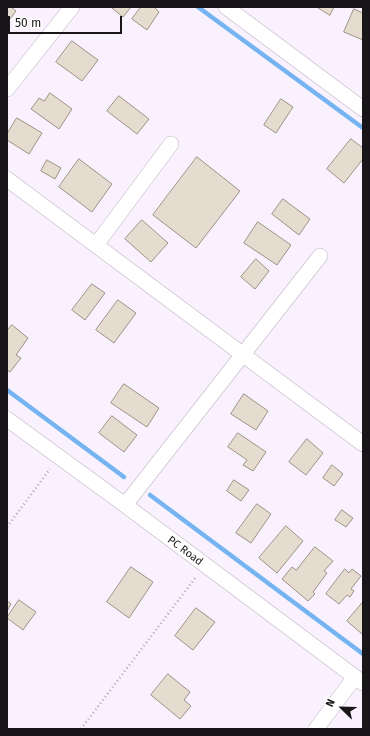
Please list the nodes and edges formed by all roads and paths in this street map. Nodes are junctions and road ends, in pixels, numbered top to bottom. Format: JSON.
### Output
{"nodes":[{"id":1,"x":72,"y":7,"type":"edge"},
{"id":2,"x":226,"y":7,"type":"edge"},
{"id":3,"x":7,"y":89,"type":"edge"},
{"id":4,"x":363,"y":109,"type":"edge"},
{"id":5,"x":171,"y":144,"type":"dead end"},
{"id":6,"x":7,"y":179,"type":"edge"},
{"id":7,"x":96,"y":245,"type":"junction"},
{"id":8,"x":320,"y":256,"type":"dead end"},
{"id":9,"x":242,"y":355,"type":"junction"},
{"id":10,"x":7,"y":419,"type":"edge"},
{"id":11,"x":363,"y":444,"type":"edge"},
{"id":12,"x":59,"y":457,"type":"junction"},
{"id":13,"x":125,"y":505,"type":"junction"},
{"id":14,"x":7,"y":527,"type":"edge"},
{"id":15,"x":204,"y":565,"type":"junction"},
{"id":16,"x":359,"y":680,"type":"edge"},
{"id":17,"x":80,"y":729,"type":"edge"},
{"id":18,"x":316,"y":729,"type":"edge"}],
"edges":[{"from":1,"to":3,"type":"street"},
{"from":2,"to":4,"type":"street"},
{"from":5,"to":7,"type":"street"},
{"from":6,"to":7,"type":"street"},
{"from":7,"to":9,"type":"street"},
{"from":8,"to":9,"type":"street"},
{"from":9,"to":11,"type":"street"},
{"from":9,"to":13,"type":"street"},
{"from":10,"to":12,"type":"street","name":"PC Road"},
{"from":12,"to":13,"type":"street","name":"PC Road"},
{"from":12,"to":14,"type":"path"},
{"from":13,"to":15,"type":"street","name":"PC Road"},
{"from":15,"to":16,"type":"street","name":"PC Road"},
{"from":15,"to":17,"type":"path"},
{"from":16,"to":18,"type":"street"}]}
